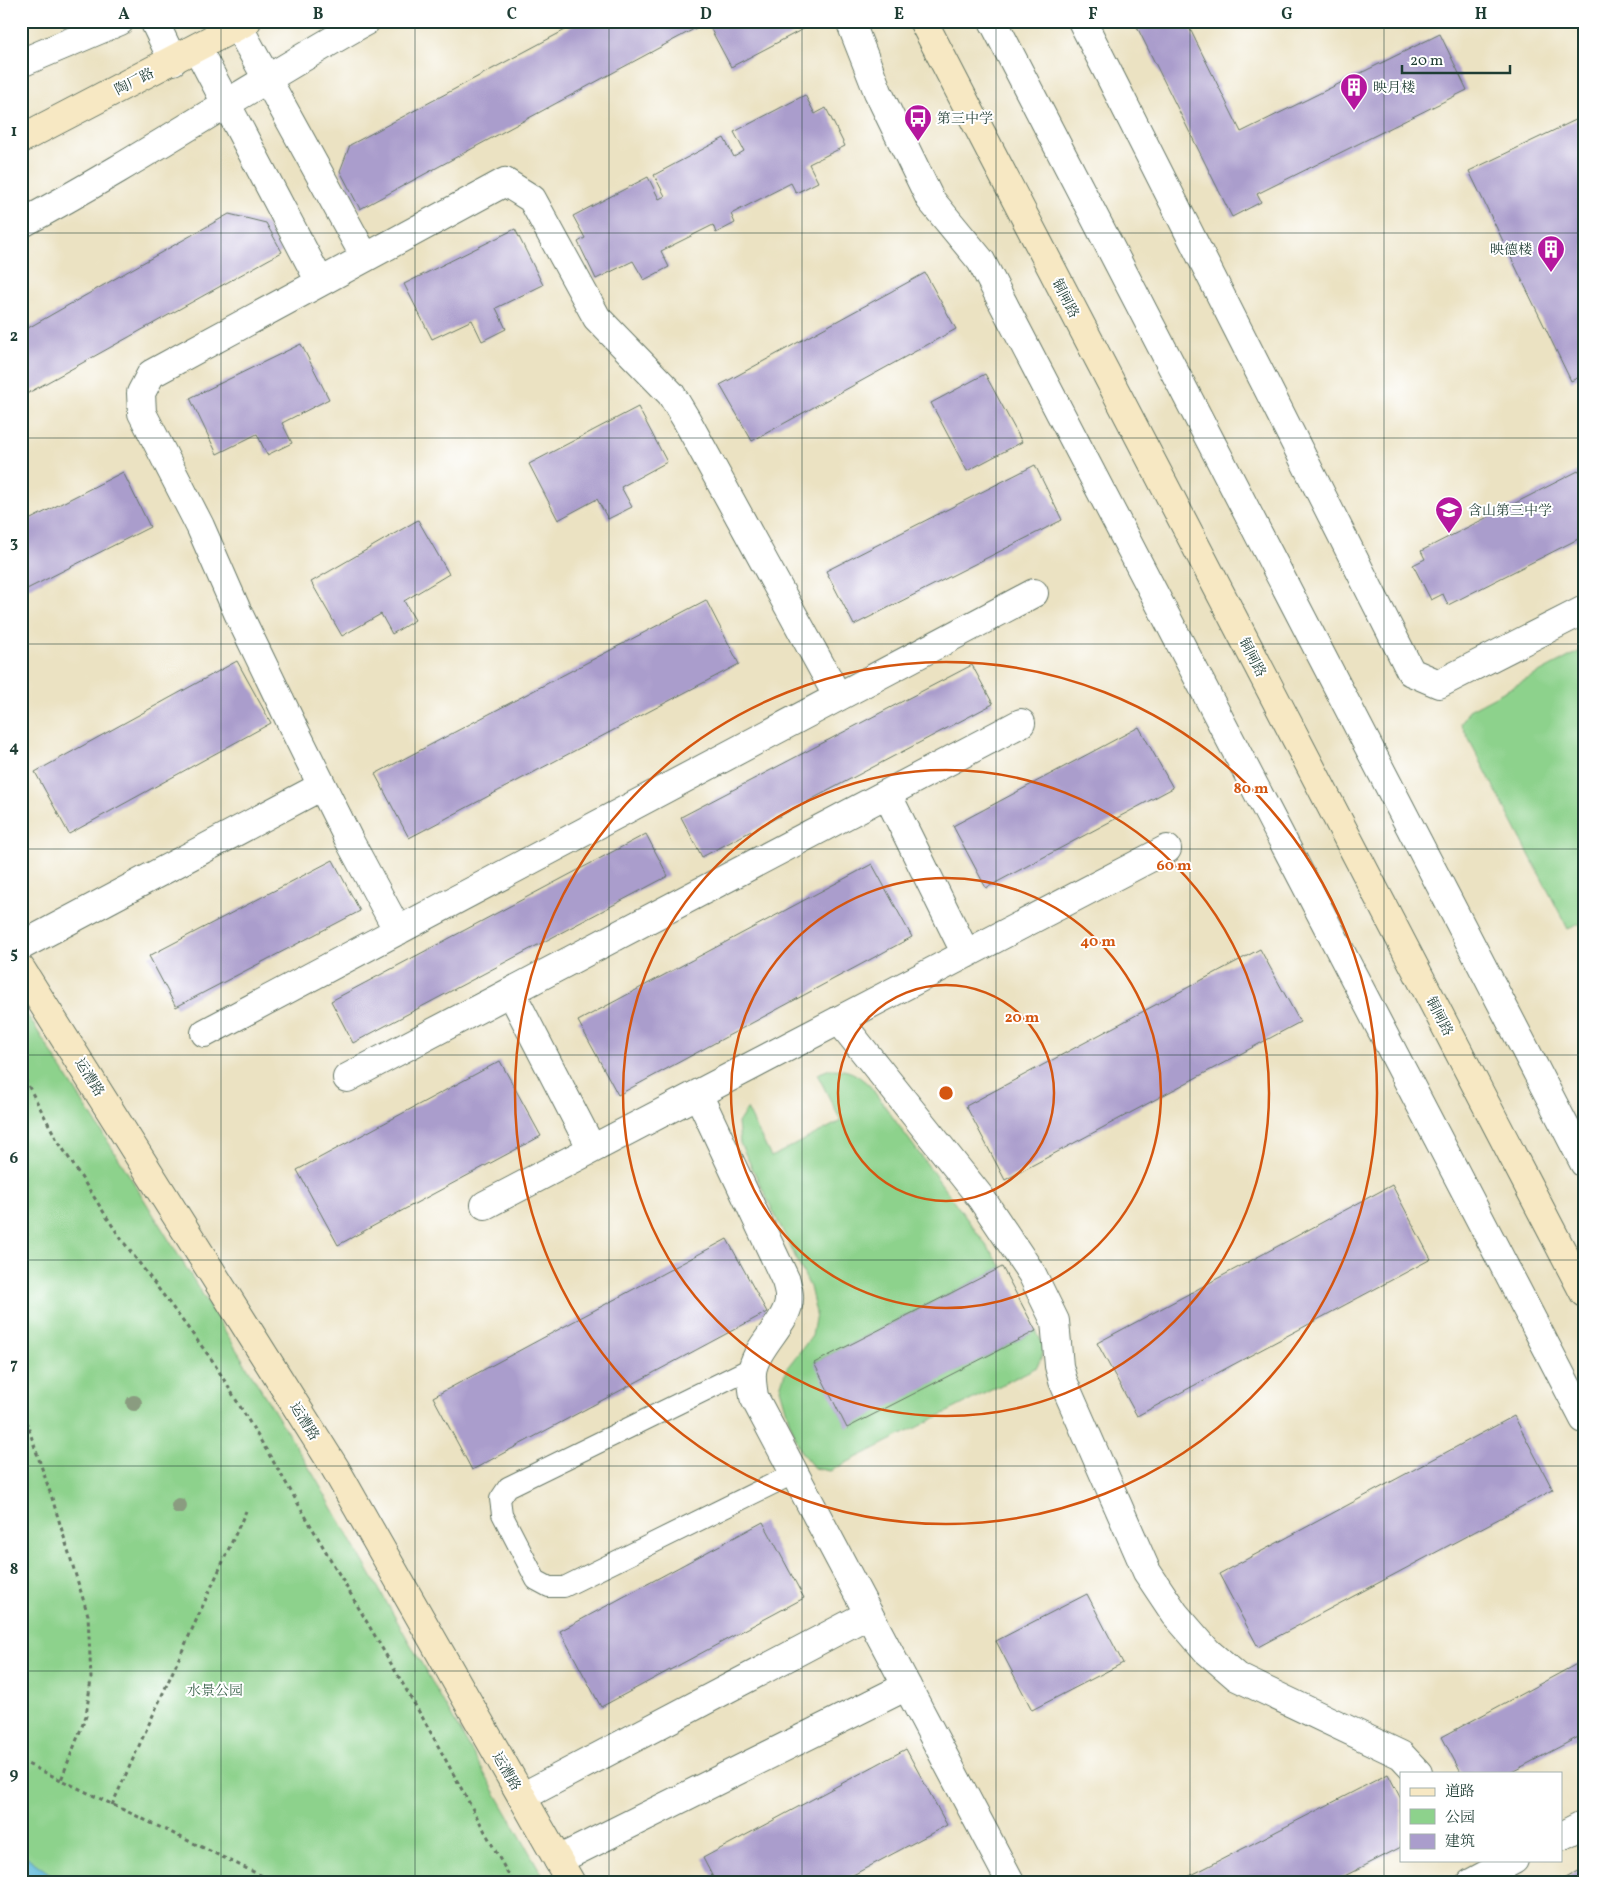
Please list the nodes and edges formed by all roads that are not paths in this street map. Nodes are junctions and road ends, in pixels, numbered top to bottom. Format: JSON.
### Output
{"nodes":[{"id":1,"x":120,"y":21,"type":"edge"},
{"id":2,"x":154,"y":21,"type":"edge"},
{"id":3,"x":366,"y":21,"type":"edge"},
{"id":4,"x":850,"y":21,"type":"edge"},
{"id":5,"x":923,"y":21,"type":"edge"},
{"id":6,"x":993,"y":21,"type":"edge"},
{"id":7,"x":1082,"y":21,"type":"edge"},
{"id":8,"x":223,"y":30,"type":"edge"},
{"id":9,"x":173,"y":61,"type":"junction"},
{"id":10,"x":21,"y":63,"type":"edge"},
{"id":11,"x":267,"y":78,"type":"junction"},
{"id":12,"x":226,"y":104,"type":"junction"},
{"id":13,"x":21,"y":139,"type":"edge"},
{"id":14,"x":21,"y":224,"type":"edge"},
{"id":15,"x":365,"y":257,"type":"junction"},
{"id":16,"x":320,"y":282,"type":"junction"},
{"id":17,"x":1034,"y":593,"type":"dead end"},
{"id":18,"x":1584,"y":610,"type":"edge"},
{"id":19,"x":838,"y":697,"type":"junction"},
{"id":20,"x":1022,"y":723,"type":"dead end"},
{"id":21,"x":322,"y":786,"type":"junction"},
{"id":22,"x":887,"y":794,"type":"junction"},
{"id":23,"x":1167,"y":849,"type":"dead end"},
{"id":24,"x":398,"y":931,"type":"junction"},
{"id":25,"x":21,"y":946,"type":"edge"},
{"id":26,"x":966,"y":954,"type":"junction"},
{"id":27,"x":21,"y":969,"type":"edge"},
{"id":28,"x":511,"y":992,"type":"junction"},
{"id":29,"x":839,"y":1020,"type":"junction"},
{"id":30,"x":205,"y":1033,"type":"dead end"},
{"id":31,"x":347,"y":1078,"type":"dead end"},
{"id":32,"x":698,"y":1094,"type":"junction"},
{"id":33,"x":592,"y":1149,"type":"junction"},
{"id":34,"x":1584,"y":1163,"type":"edge"},
{"id":35,"x":485,"y":1205,"type":"dead end"},
{"id":36,"x":1584,"y":1293,"type":"edge"},
{"id":37,"x":753,"y":1367,"type":"junction"},
{"id":38,"x":1584,"y":1419,"type":"edge"},
{"id":39,"x":794,"y":1473,"type":"junction"},
{"id":40,"x":869,"y":1614,"type":"junction"},
{"id":41,"x":907,"y":1686,"type":"junction"},
{"id":42,"x":1417,"y":1772,"type":"edge"},
{"id":43,"x":522,"y":1797,"type":"junction"},
{"id":44,"x":1584,"y":1824,"type":"edge"},
{"id":45,"x":1562,"y":1835,"type":"edge"},
{"id":46,"x":1508,"y":1862,"type":"edge"},
{"id":47,"x":564,"y":1872,"type":"edge"},
{"id":48,"x":1473,"y":1874,"type":"edge"},
{"id":49,"x":1011,"y":1883,"type":"edge"}],
"edges":[{"from":1,"to":10,"type":"street"},
{"from":2,"to":9,"type":"street"},
{"from":3,"to":11,"type":"street"},
{"from":4,"to":38,"type":"street"},
{"from":5,"to":36,"type":"main road","name":"铜闸路"},
{"from":6,"to":34,"type":"street"},
{"from":7,"to":18,"type":"street"},
{"from":8,"to":9,"type":"main road","name":"陶厂路"},
{"from":8,"to":11,"type":"street"},
{"from":8,"to":12,"type":"street"},
{"from":9,"to":13,"type":"main road","name":"陶厂路"},
{"from":11,"to":12,"type":"street"},
{"from":11,"to":15,"type":"street"},
{"from":12,"to":14,"type":"street"},
{"from":12,"to":16,"type":"street"},
{"from":15,"to":16,"type":"street"},
{"from":15,"to":19,"type":"street"},
{"from":16,"to":21,"type":"street"},
{"from":17,"to":19,"type":"street"},
{"from":19,"to":24,"type":"street"},
{"from":20,"to":22,"type":"street"},
{"from":21,"to":24,"type":"street"},
{"from":21,"to":25,"type":"street"},
{"from":22,"to":26,"type":"street"},
{"from":22,"to":28,"type":"street"},
{"from":23,"to":26,"type":"street"},
{"from":24,"to":30,"type":"street"},
{"from":26,"to":29,"type":"street"},
{"from":27,"to":43,"type":"main road","name":"运漕路"},
{"from":28,"to":31,"type":"street"},
{"from":28,"to":33,"type":"street"},
{"from":29,"to":32,"type":"street"},
{"from":29,"to":42,"type":"street"},
{"from":32,"to":33,"type":"street"},
{"from":32,"to":37,"type":"street"},
{"from":33,"to":35,"type":"street"},
{"from":37,"to":39,"type":"street"},
{"from":37,"to":39,"type":"lane"},
{"from":39,"to":40,"type":"street"},
{"from":40,"to":41,"type":"street"},
{"from":40,"to":43,"type":"street"},
{"from":41,"to":47,"type":"street"},
{"from":41,"to":49,"type":"street"},
{"from":43,"to":47,"type":"main road","name":"运漕路"},
{"from":44,"to":45,"type":"street"},
{"from":46,"to":48,"type":"street"}]}
